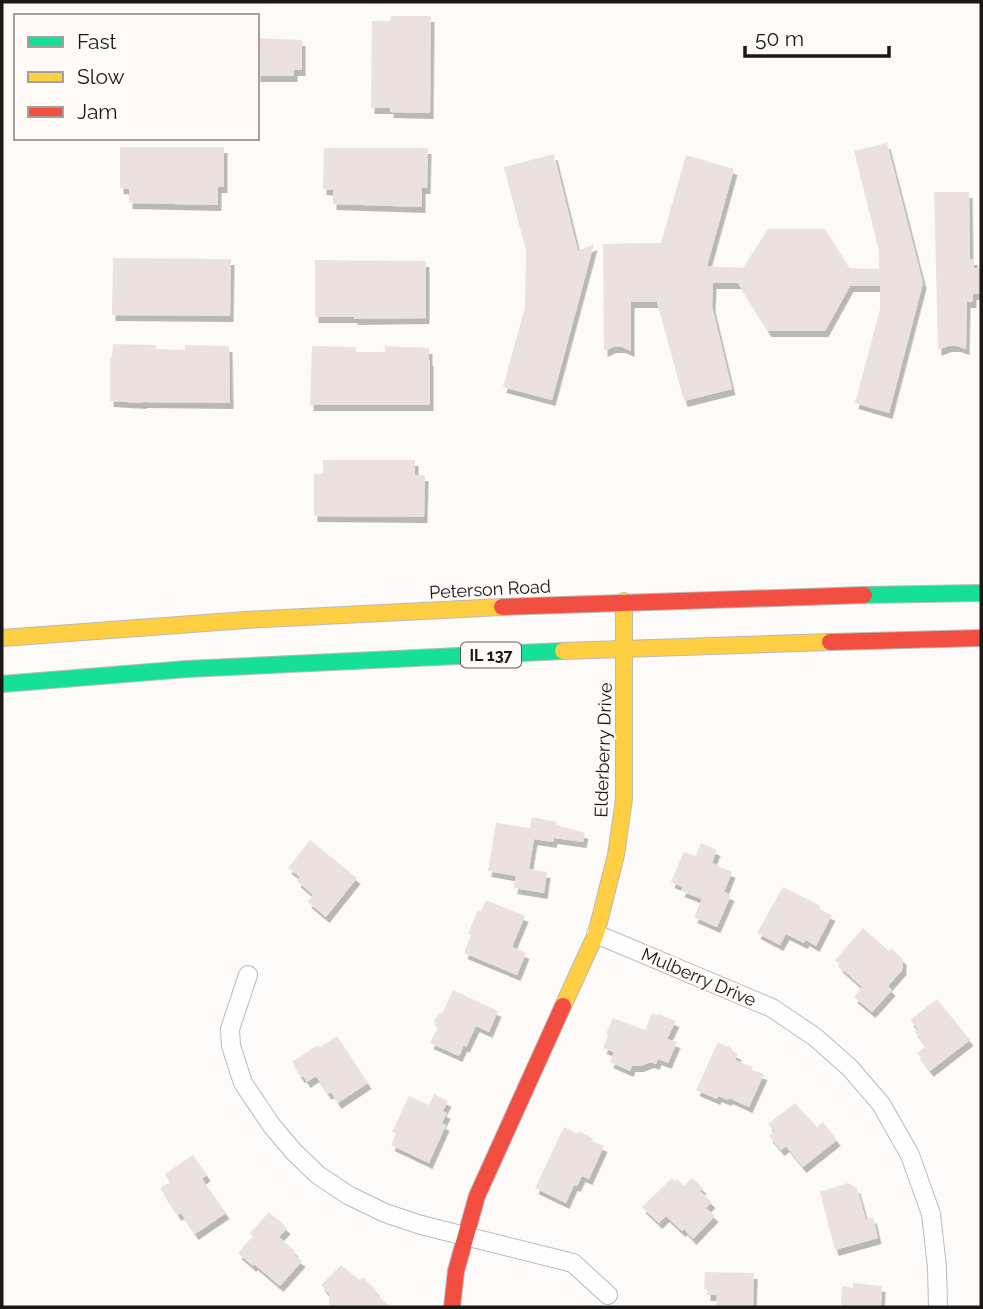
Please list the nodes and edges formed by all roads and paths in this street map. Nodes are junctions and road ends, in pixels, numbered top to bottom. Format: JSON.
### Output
{"nodes":[{"id":1,"x":981,"y":593,"type":"edge"},
{"id":2,"x":624,"y":601,"type":"junction"},
{"id":3,"x":2,"y":638,"type":"edge"},
{"id":4,"x":981,"y":638,"type":"edge"},
{"id":5,"x":624,"y":648,"type":"junction"},
{"id":6,"x":2,"y":684,"type":"edge"},
{"id":7,"x":596,"y":934,"type":"junction"},
{"id":8,"x":248,"y":975,"type":"dead end"},
{"id":9,"x":466,"y":1236,"type":"junction"},
{"id":10,"x":608,"y":1295,"type":"dead end"},
{"id":11,"x":452,"y":1307,"type":"edge"},
{"id":12,"x":938,"y":1307,"type":"edge"}],
"edges":[{"from":1,"to":2,"type":"main road","name":"Peterson Road"},
{"from":2,"to":3,"type":"main road","name":"Peterson Road"},
{"from":2,"to":5,"type":"main road","name":"Elderberry Drive"},
{"from":4,"to":5,"type":"main road","number":"IL 137"},
{"from":5,"to":6,"type":"main road","number":"IL 137"},
{"from":5,"to":7,"type":"main road","name":"Elderberry Drive"},
{"from":7,"to":9,"type":"main road"},
{"from":7,"to":12,"type":"street","name":"Mulberry Drive"},
{"from":8,"to":9,"type":"street"},
{"from":9,"to":10,"type":"street"},
{"from":9,"to":11,"type":"main road"}]}
